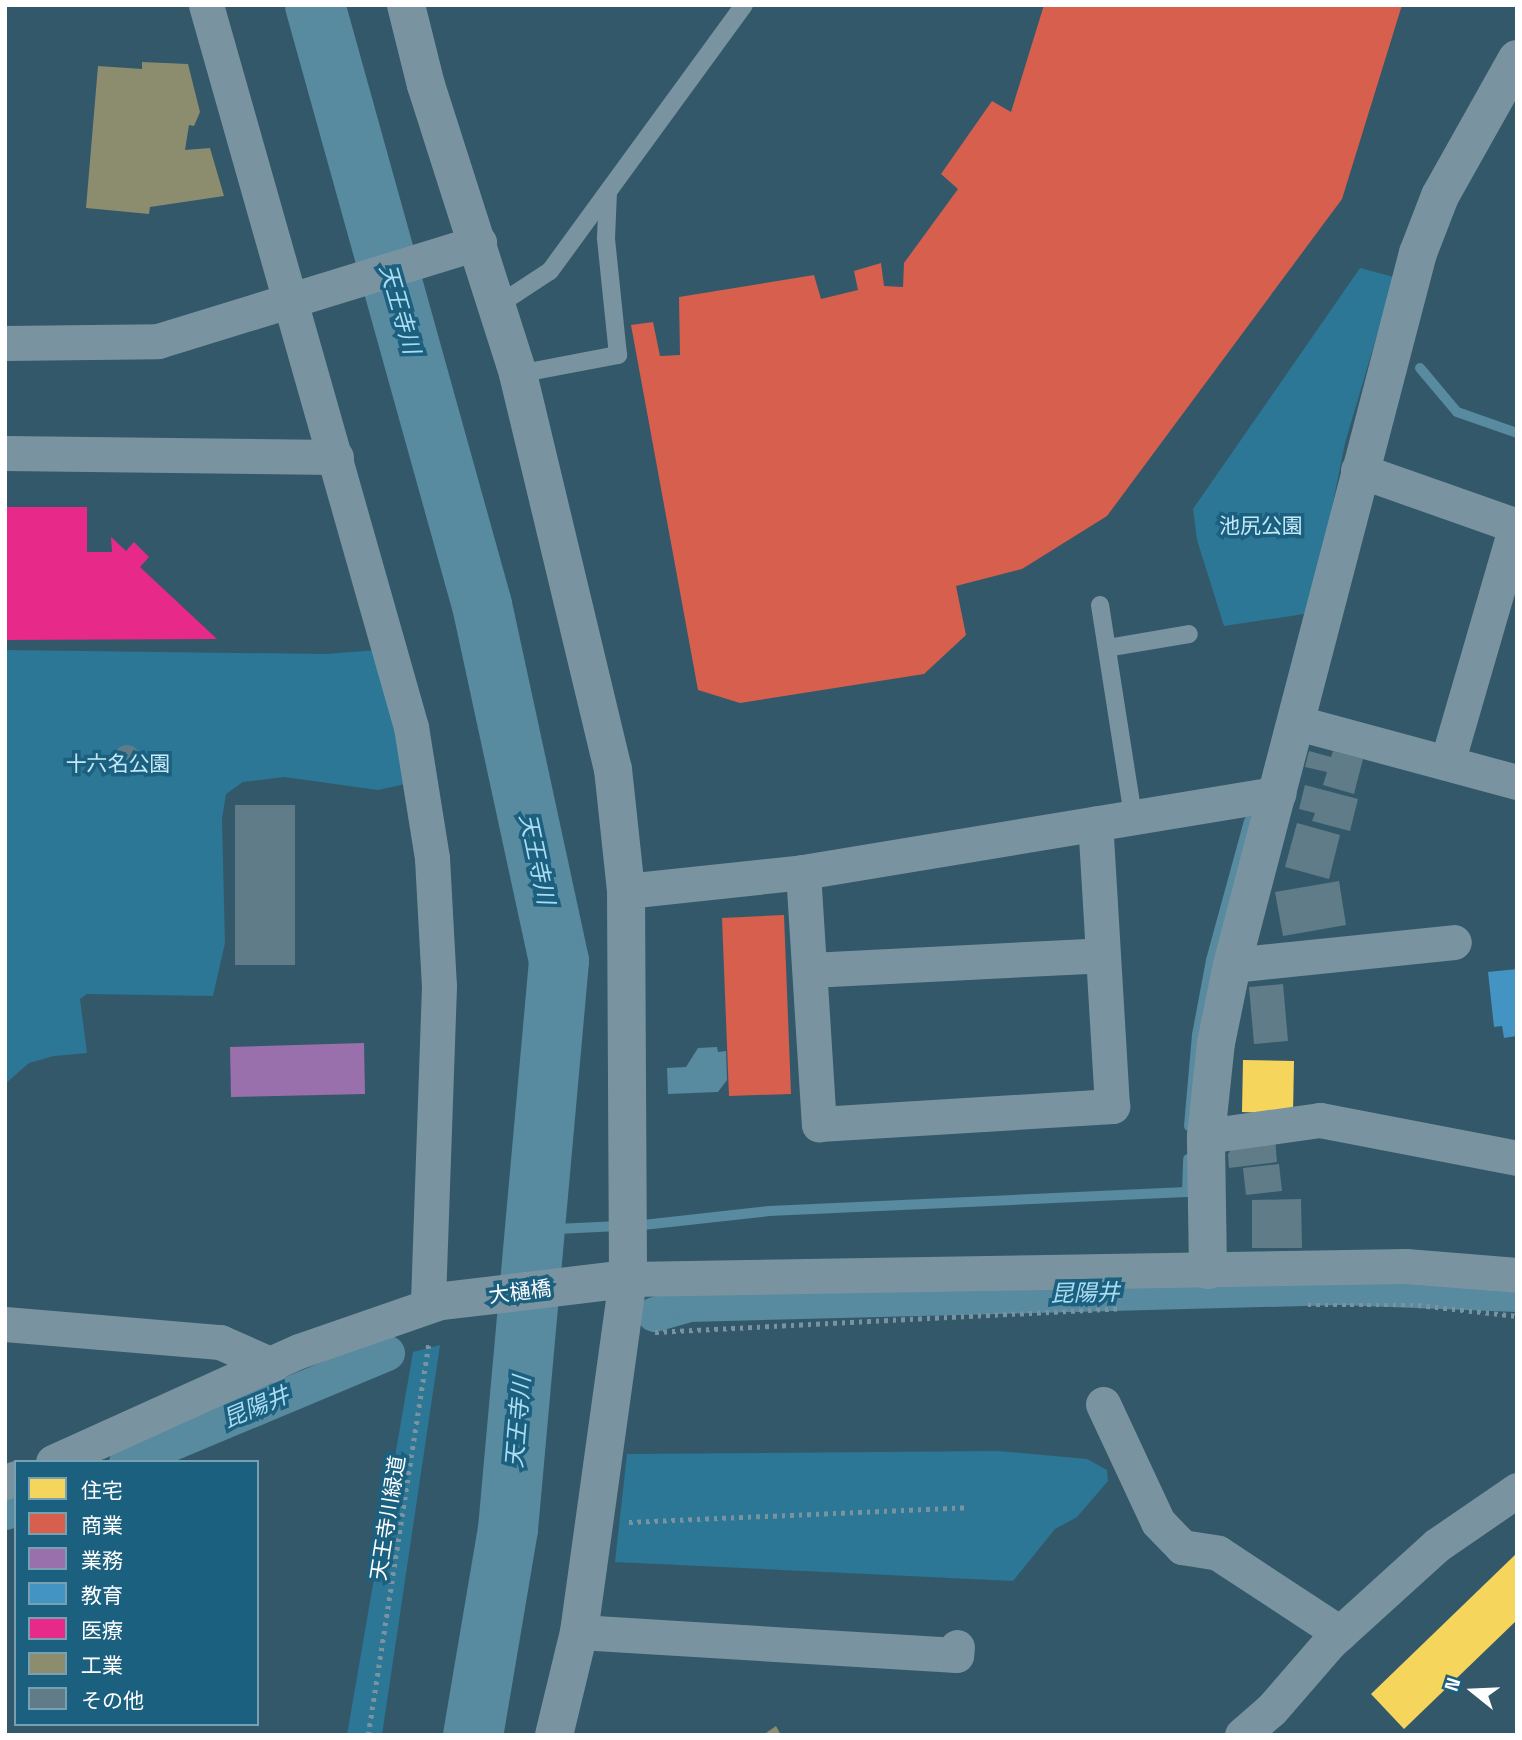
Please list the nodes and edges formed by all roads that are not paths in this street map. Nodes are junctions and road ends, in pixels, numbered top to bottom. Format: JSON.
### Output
{"nodes":[{"id":1,"x":206,"y":5,"type":"edge"},
{"id":2,"x":406,"y":5,"type":"edge"},
{"id":3,"x":744,"y":5,"type":"edge"},
{"id":4,"x":1517,"y":60,"type":"edge"},
{"id":5,"x":608,"y":192,"type":"junction"},
{"id":6,"x":467,"y":245,"type":"junction"},
{"id":7,"x":294,"y":299,"type":"junction"},
{"id":8,"x":498,"y":305,"type":"junction"},
{"id":9,"x":5,"y":343,"type":"edge"},
{"id":10,"x":518,"y":374,"type":"junction"},
{"id":11,"x":5,"y":453,"type":"edge"},
{"id":12,"x":336,"y":457,"type":"junction"},
{"id":13,"x":1358,"y":470,"type":"junction"},
{"id":14,"x":1516,"y":525,"type":"edge"},
{"id":15,"x":1100,"y":605,"type":"dead end"},
{"id":16,"x":1189,"y":634,"type":"dead end"},
{"id":17,"x":1107,"y":648,"type":"junction"},
{"id":18,"x":1298,"y":723,"type":"junction"},
{"id":19,"x":1447,"y":763,"type":"junction"},
{"id":20,"x":1517,"y":782,"type":"edge"},
{"id":21,"x":1278,"y":793,"type":"junction"},
{"id":22,"x":1133,"y":815,"type":"junction"},
{"id":23,"x":1095,"y":824,"type":"junction"},
{"id":24,"x":803,"y":872,"type":"junction"},
{"id":25,"x":626,"y":891,"type":"junction"},
{"id":26,"x":1454,"y":942,"type":"dead end"},
{"id":27,"x":1103,"y":955,"type":"junction"},
{"id":28,"x":1232,"y":965,"type":"junction"},
{"id":29,"x":810,"y":971,"type":"junction"},
{"id":30,"x":1206,"y":1136,"type":"junction"},
{"id":31,"x":1517,"y":1158,"type":"edge"},
{"id":32,"x":1208,"y":1270,"type":"junction"},
{"id":33,"x":1517,"y":1275,"type":"edge"},
{"id":34,"x":613,"y":1281,"type":"junction"},
{"id":35,"x":435,"y":1303,"type":"junction"},
{"id":36,"x":5,"y":1324,"type":"edge"},
{"id":37,"x":272,"y":1365,"type":"junction"},
{"id":38,"x":1103,"y":1404,"type":"dead end"},
{"id":39,"x":58,"y":1460,"type":"edge"},
{"id":40,"x":1517,"y":1490,"type":"edge"},
{"id":41,"x":579,"y":1632,"type":"junction"},
{"id":42,"x":1340,"y":1633,"type":"junction"},
{"id":43,"x":956,"y":1655,"type":"dead end"},
{"id":44,"x":554,"y":1735,"type":"edge"},
{"id":45,"x":1242,"y":1735,"type":"edge"}],
"edges":[{"from":1,"to":7,"type":"street"},
{"from":2,"to":6,"type":"street"},
{"from":3,"to":5,"type":"lane"},
{"from":4,"to":13,"type":"street"},
{"from":5,"to":8,"type":"lane"},
{"from":5,"to":10,"type":"lane"},
{"from":6,"to":7,"type":"street"},
{"from":6,"to":8,"type":"street"},
{"from":7,"to":9,"type":"street"},
{"from":7,"to":12,"type":"street"},
{"from":8,"to":10,"type":"street"},
{"from":10,"to":25,"type":"street"},
{"from":11,"to":12,"type":"street"},
{"from":12,"to":35,"type":"street"},
{"from":13,"to":14,"type":"street"},
{"from":13,"to":18,"type":"street"},
{"from":14,"to":19,"type":"street"},
{"from":15,"to":17,"type":"lane"},
{"from":16,"to":17,"type":"lane"},
{"from":17,"to":22,"type":"lane"},
{"from":18,"to":19,"type":"street"},
{"from":18,"to":21,"type":"street"},
{"from":19,"to":20,"type":"street"},
{"from":21,"to":22,"type":"street"},
{"from":21,"to":28,"type":"street"},
{"from":22,"to":23,"type":"street"},
{"from":23,"to":24,"type":"street"},
{"from":23,"to":27,"type":"street"},
{"from":24,"to":25,"type":"street"},
{"from":24,"to":29,"type":"street"},
{"from":25,"to":34,"type":"street"},
{"from":26,"to":28,"type":"street"},
{"from":27,"to":29,"type":"street"},
{"from":27,"to":29,"type":"street"},
{"from":28,"to":30,"type":"street"},
{"from":30,"to":31,"type":"street"},
{"from":30,"to":32,"type":"street"},
{"from":32,"to":33,"type":"street"},
{"from":32,"to":34,"type":"street"},
{"from":34,"to":35,"type":"street","name":"大樋橋"},
{"from":34,"to":41,"type":"street"},
{"from":35,"to":37,"type":"street"},
{"from":36,"to":37,"type":"street"},
{"from":37,"to":39,"type":"street"},
{"from":38,"to":42,"type":"street"},
{"from":40,"to":42,"type":"street"},
{"from":41,"to":43,"type":"street"},
{"from":41,"to":44,"type":"street"},
{"from":42,"to":45,"type":"street"}]}
